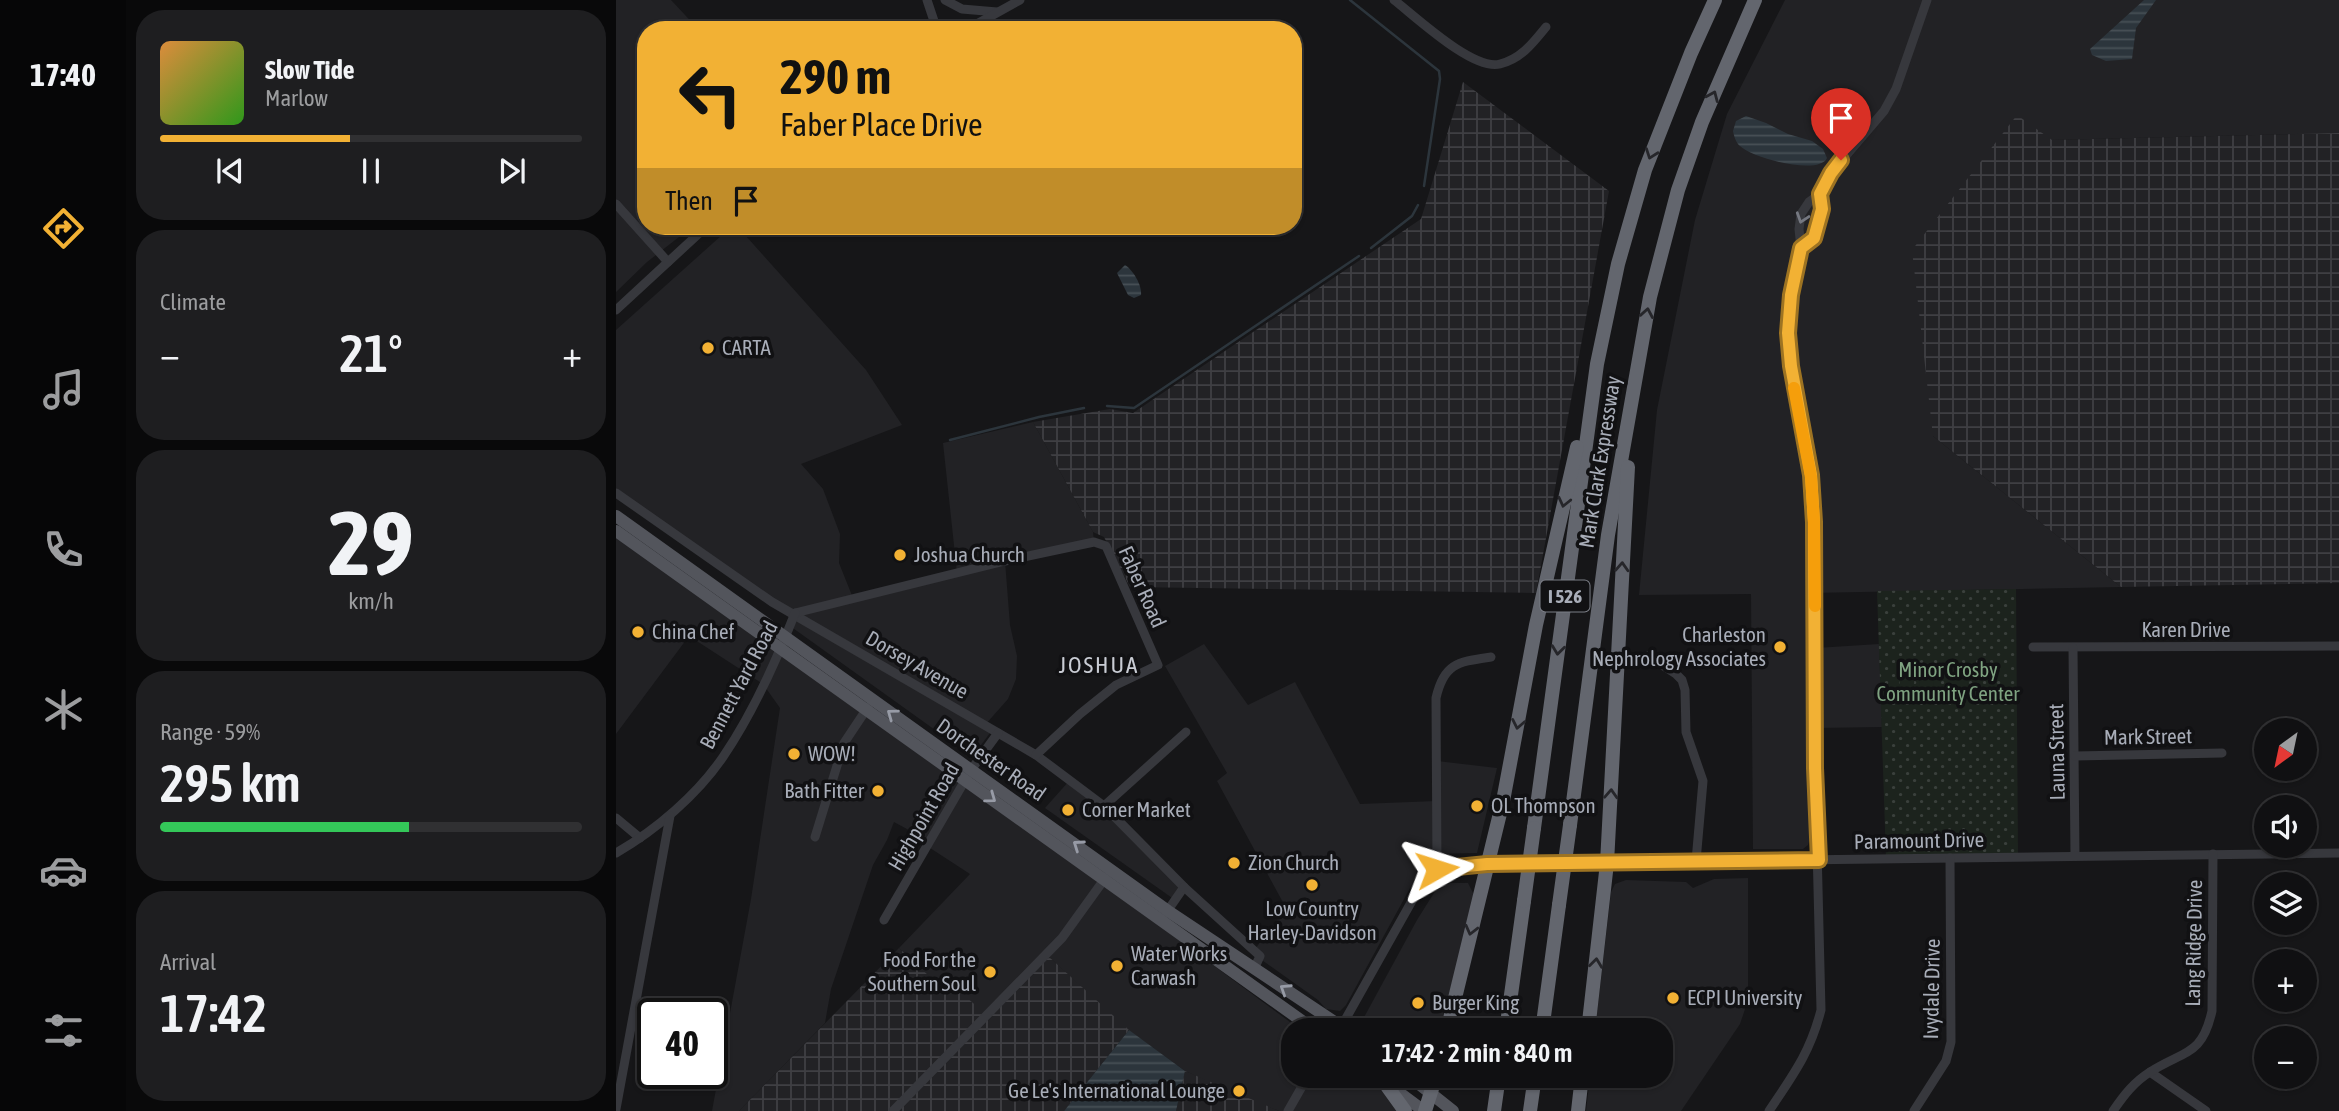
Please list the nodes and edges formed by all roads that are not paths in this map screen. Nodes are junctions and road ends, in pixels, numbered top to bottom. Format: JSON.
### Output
{"nodes":[{"id":1,"x":927,"y":0,"type":"edge"},
{"id":2,"x":945,"y":0,"type":"edge"},
{"id":3,"x":1020,"y":0,"type":"edge"},
{"id":4,"x":1394,"y":0,"type":"edge"},
{"id":5,"x":1715,"y":0,"type":"edge"},
{"id":6,"x":1755,"y":0,"type":"edge"},
{"id":7,"x":1927,"y":0,"type":"edge"},
{"id":8,"x":999,"y":12,"type":"junction"},
{"id":9,"x":934,"y":21,"type":"edge"},
{"id":10,"x":982,"y":21,"type":"edge"},
{"id":11,"x":1545,"y":27,"type":"dead end"},
{"id":12,"x":1820,"y":194,"type":"junction"},
{"id":13,"x":616,"y":204,"type":"edge"},
{"id":14,"x":637,"y":227,"type":"edge"},
{"id":15,"x":644,"y":235,"type":"edge"},
{"id":16,"x":698,"y":235,"type":"edge"},
{"id":17,"x":1801,"y":248,"type":"junction"},
{"id":18,"x":668,"y":262,"type":"junction"},
{"id":19,"x":616,"y":310,"type":"edge"},
{"id":20,"x":1597,"y":364,"type":"junction"},
{"id":21,"x":1635,"y":381,"type":"junction"},
{"id":22,"x":616,"y":494,"type":"edge"},
{"id":23,"x":616,"y":516,"type":"edge"},
{"id":24,"x":616,"y":531,"type":"edge"},
{"id":25,"x":661,"y":556,"type":"junction"},
{"id":26,"x":795,"y":613,"type":"junction"},
{"id":27,"x":783,"y":643,"type":"junction"},
{"id":28,"x":2339,"y":646,"type":"edge"},
{"id":29,"x":2033,"y":647,"type":"dead end"},
{"id":30,"x":2073,"y":648,"type":"junction"},
{"id":31,"x":1648,"y":656,"type":"dead end"},
{"id":32,"x":1490,"y":657,"type":"dead end"},
{"id":33,"x":869,"y":704,"type":"junction"},
{"id":34,"x":1186,"y":732,"type":"dead end"},
{"id":35,"x":998,"y":733,"type":"junction"},
{"id":36,"x":2222,"y":753,"type":"dead end"},
{"id":37,"x":1036,"y":755,"type":"junction"},
{"id":38,"x":2075,"y":756,"type":"junction"},
{"id":39,"x":968,"y":775,"type":"junction"},
{"id":40,"x":1104,"y":806,"type":"junction"},
{"id":41,"x":670,"y":816,"type":"junction"},
{"id":42,"x":616,"y":818,"type":"edge"},
{"id":43,"x":815,"y":837,"type":"dead end"},
{"id":44,"x":640,"y":838,"type":"junction"},
{"id":45,"x":616,"y":853,"type":"edge"},
{"id":46,"x":2339,"y":853,"type":"edge"},
{"id":47,"x":2213,"y":855,"type":"junction"},
{"id":48,"x":2075,"y":856,"type":"junction"},
{"id":49,"x":1950,"y":858,"type":"junction"},
{"id":50,"x":1819,"y":860,"type":"junction"},
{"id":51,"x":1696,"y":861,"type":"junction"},
{"id":52,"x":1607,"y":863,"type":"junction"},
{"id":53,"x":1487,"y":864,"type":"junction"},
{"id":54,"x":1437,"y":869,"type":"junction"},
{"id":55,"x":1108,"y":874,"type":"junction"},
{"id":56,"x":1184,"y":887,"type":"junction"},
{"id":57,"x":1165,"y":916,"type":"junction"},
{"id":58,"x":884,"y":920,"type":"dead end"},
{"id":59,"x":1254,"y":969,"type":"junction"},
{"id":60,"x":1299,"y":1018,"type":"edge"},
{"id":61,"x":1327,"y":1018,"type":"edge"},
{"id":62,"x":1349,"y":1018,"type":"edge"},
{"id":63,"x":1450,"y":1018,"type":"edge"},
{"id":64,"x":1508,"y":1018,"type":"edge"},
{"id":65,"x":1544,"y":1018,"type":"edge"},
{"id":66,"x":1589,"y":1018,"type":"edge"},
{"id":67,"x":2150,"y":1072,"type":"junction"},
{"id":68,"x":1301,"y":1088,"type":"edge"},
{"id":69,"x":1387,"y":1088,"type":"edge"},
{"id":70,"x":1392,"y":1088,"type":"edge"},
{"id":71,"x":1425,"y":1088,"type":"edge"},
{"id":72,"x":1432,"y":1088,"type":"edge"},
{"id":73,"x":1497,"y":1088,"type":"edge"},
{"id":74,"x":1533,"y":1088,"type":"edge"},
{"id":75,"x":1581,"y":1088,"type":"edge"},
{"id":76,"x":1431,"y":1093,"type":"junction"},
{"id":77,"x":1495,"y":1107,"type":"edge"},
{"id":78,"x":616,"y":1109,"type":"edge"},
{"id":79,"x":893,"y":1111,"type":"edge"},
{"id":80,"x":1288,"y":1111,"type":"edge"},
{"id":81,"x":1405,"y":1111,"type":"edge"},
{"id":82,"x":1424,"y":1111,"type":"edge"},
{"id":83,"x":1453,"y":1111,"type":"edge"},
{"id":84,"x":1530,"y":1111,"type":"edge"},
{"id":85,"x":1578,"y":1111,"type":"edge"},
{"id":86,"x":1769,"y":1111,"type":"edge"},
{"id":87,"x":1914,"y":1111,"type":"edge"},
{"id":88,"x":2113,"y":1111,"type":"edge"},
{"id":89,"x":2206,"y":1111,"type":"edge"}],
"edges":[{"from":1,"to":9,"type":"street"},
{"from":2,"to":8,"type":"street"},
{"from":3,"to":8,"type":"street"},
{"from":4,"to":11,"type":"street"},
{"from":5,"to":20,"type":"highway","name":"Mark Clark Expressway","number":"I 526","one_way":true},
{"from":21,"to":6,"type":"highway","name":"Mark Clark Expressway","number":"I 526","one_way":true},
{"from":7,"to":12,"type":"street"},
{"from":8,"to":10,"type":"street"},
{"from":12,"to":17,"type":"street"},
{"from":12,"to":17,"type":"street","one_way":true},
{"from":13,"to":14,"type":"street"},
{"from":15,"to":18,"type":"street"},
{"from":16,"to":18,"type":"street"},
{"from":17,"to":50,"type":"street"},
{"from":18,"to":19,"type":"street"},
{"from":20,"to":53,"type":"highway","one_way":true},
{"from":20,"to":64,"type":"highway","name":"Mark Clark Expressway","number":"I 526","one_way":true,"bridge":true},
{"from":52,"to":21,"type":"highway","one_way":true},
{"from":21,"to":65,"type":"highway","name":"Mark Clark Expressway","number":"I 526","bridge":true},
{"from":22,"to":26,"type":"street","name":"Dorsey Avenue"},
{"from":23,"to":25,"type":"main road","name":"Dorchester Road"},
{"from":24,"to":25,"type":"main road","name":"Dorchester Road"},
{"from":25,"to":27,"type":"main road","name":"Dorchester Road"},
{"from":26,"to":27,"type":"street","name":"Bennett Yard Road"},
{"from":26,"to":35,"type":"street","name":"Dorsey Avenue"},
{"from":26,"to":37,"type":"street","name":"Faber Road"},
{"from":27,"to":33,"type":"main road","name":"Dorchester Road"},
{"from":27,"to":41,"type":"street","name":"Bennett Yard Road"},
{"from":28,"to":30,"type":"street","name":"Karen Drive"},
{"from":29,"to":30,"type":"street","name":"Karen Drive"},
{"from":30,"to":38,"type":"street","name":"Launa Street"},
{"from":31,"to":51,"type":"street"},
{"from":32,"to":54,"type":"street"},
{"from":33,"to":39,"type":"main road","name":"Dorchester Road"},
{"from":33,"to":43,"type":"street"},
{"from":34,"to":40,"type":"street"},
{"from":35,"to":37,"type":"street","name":"Dorsey Avenue"},
{"from":35,"to":39,"type":"street","name":"Highpoint Road"},
{"from":36,"to":38,"type":"street","name":"Mark Street"},
{"from":37,"to":40,"type":"street","name":"Dorsey Avenue"},
{"from":38,"to":48,"type":"street","name":"Launa Street"},
{"from":39,"to":55,"type":"main road","name":"Dorchester Road"},
{"from":39,"to":58,"type":"street","name":"Highpoint Road"},
{"from":40,"to":56,"type":"street","name":"Dorsey Avenue"},
{"from":41,"to":44,"type":"street","name":"Bennett Yard Road"},
{"from":41,"to":78,"type":"street"},
{"from":42,"to":44,"type":"street"},
{"from":44,"to":45,"type":"street","name":"Bennett Yard Road"},
{"from":46,"to":47,"type":"street","name":"Paramount Drive"},
{"from":47,"to":48,"type":"street","name":"Paramount Drive"},
{"from":47,"to":67,"type":"street","name":"Lang Ridge Drive"},
{"from":48,"to":49,"type":"street","name":"Paramount Drive"},
{"from":49,"to":50,"type":"street","name":"Paramount Drive"},
{"from":49,"to":87,"type":"street","name":"Ivydale Drive"},
{"from":50,"to":51,"type":"street","name":"Paramount Drive"},
{"from":50,"to":86,"type":"street"},
{"from":51,"to":52,"type":"street","name":"Paramount Drive"},
{"from":52,"to":53,"type":"street","name":"Paramount Drive"},
{"from":66,"to":52,"type":"highway","one_way":true},
{"from":53,"to":54,"type":"street","name":"Paramount Drive"},
{"from":53,"to":63,"type":"highway","one_way":true},
{"from":54,"to":62,"type":"street"},
{"from":55,"to":57,"type":"main road","name":"Dorchester Road"},
{"from":55,"to":79,"type":"street"},
{"from":56,"to":57,"type":"street"},
{"from":56,"to":59,"type":"street","name":"Dorsey Avenue"},
{"from":57,"to":59,"type":"main road","name":"Dorchester Road"},
{"from":57,"to":60,"type":"main road","name":"Dorchester Road"},
{"from":61,"to":59,"type":"main road","name":"Dorchester Road","one_way":true},
{"from":67,"to":88,"type":"street","name":"Lang Ridge Drive"},
{"from":67,"to":89,"type":"street"},
{"from":68,"to":80,"type":"street"},
{"from":69,"to":81,"type":"highway"},
{"from":70,"to":82,"type":"main road"},
{"from":71,"to":76,"type":"main road"},
{"from":72,"to":76,"type":"highway"},
{"from":73,"to":77,"type":"highway"},
{"from":74,"to":84,"type":"highway"},
{"from":75,"to":85,"type":"highway"},
{"from":76,"to":82,"type":"highway"},
{"from":76,"to":83,"type":"main road"}]}
